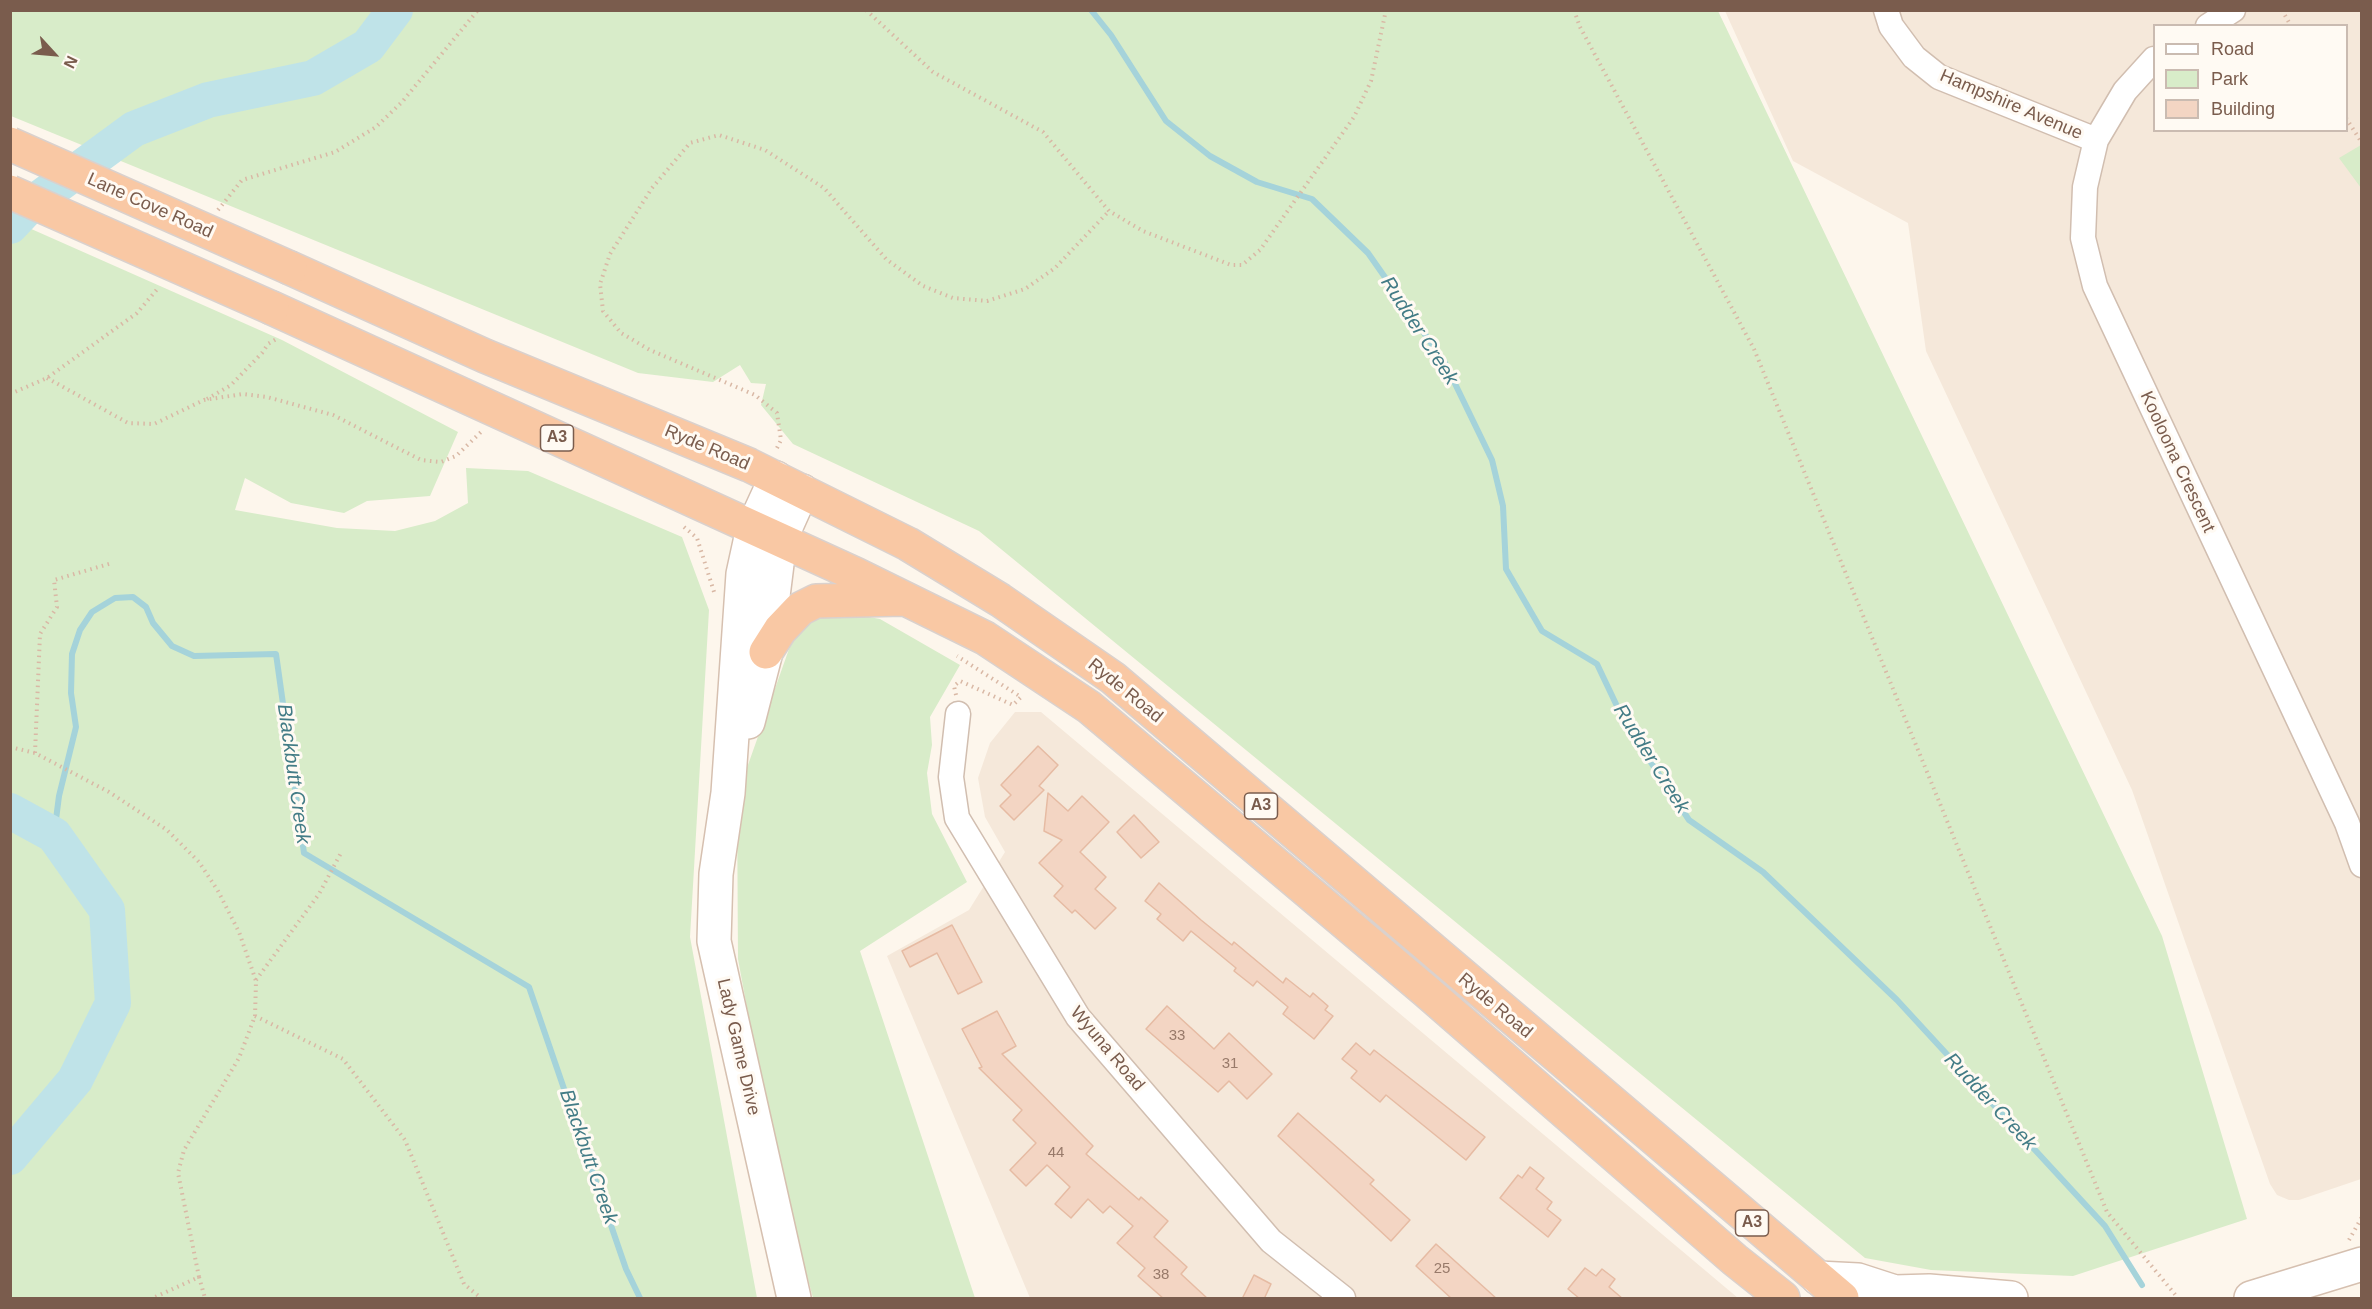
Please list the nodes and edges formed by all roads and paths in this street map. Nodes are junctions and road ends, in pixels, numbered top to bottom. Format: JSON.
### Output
{"nodes":[{"id":1,"x":478,"y":10,"type":"edge"},
{"id":2,"x":866,"y":10,"type":"edge"},
{"id":3,"x":1386,"y":10,"type":"edge"},
{"id":4,"x":1574,"y":10,"type":"edge"},
{"id":5,"x":1886,"y":10,"type":"edge"},
{"id":6,"x":2233,"y":10,"type":"edge"},
{"id":7,"x":2282,"y":10,"type":"edge"},
{"id":8,"x":2211,"y":24,"type":"edge"},
{"id":9,"x":2290,"y":24,"type":"edge"},
{"id":10,"x":2153,"y":60,"type":"edge"},
{"id":11,"x":2348,"y":121,"type":"edge"},
{"id":12,"x":2096,"y":140,"type":"junction"},
{"id":13,"x":2361,"y":143,"type":"edge"},
{"id":14,"x":10,"y":144,"type":"edge"},
{"id":15,"x":10,"y":192,"type":"edge"},
{"id":16,"x":1109,"y":211,"type":"junction"},
{"id":17,"x":217,"y":212,"type":"dead end"},
{"id":18,"x":290,"y":268,"type":"joint"},
{"id":19,"x":159,"y":286,"type":"dead end"},
{"id":20,"x":278,"y":322,"type":"junction"},
{"id":21,"x":47,"y":378,"type":"junction"},
{"id":22,"x":10,"y":394,"type":"edge"},
{"id":23,"x":204,"y":400,"type":"junction"},
{"id":24,"x":481,"y":432,"type":"dead end"},
{"id":25,"x":785,"y":472,"type":"junction"},
{"id":26,"x":679,"y":525,"type":"dead end"},
{"id":27,"x":767,"y":534,"type":"junction"},
{"id":28,"x":112,"y":563,"type":"dead end"},
{"id":29,"x":907,"y":599,"type":"junction"},
{"id":30,"x":716,"y":603,"type":"dead end"},
{"id":31,"x":766,"y":652,"type":"junction"},
{"id":32,"x":952,"y":653,"type":"dead end"},
{"id":33,"x":958,"y":714,"type":"joint"},
{"id":34,"x":10,"y":747,"type":"edge"},
{"id":35,"x":35,"y":753,"type":"junction"},
{"id":36,"x":728,"y":793,"type":"junction"},
{"id":37,"x":2354,"y":821,"type":"edge"},
{"id":38,"x":342,"y":851,"type":"dead end"},
{"id":39,"x":2361,"y":865,"type":"edge"},
{"id":40,"x":256,"y":981,"type":"junction"},
{"id":41,"x":255,"y":1016,"type":"junction"},
{"id":42,"x":2361,"y":1264,"type":"edge"},
{"id":43,"x":199,"y":1277,"type":"junction"},
{"id":44,"x":1830,"y":1288,"type":"edge"},
{"id":45,"x":1965,"y":1297,"type":"edge"},
{"id":46,"x":153,"y":1299,"type":"edge"},
{"id":47,"x":205,"y":1299,"type":"edge"},
{"id":48,"x":481,"y":1299,"type":"edge"},
{"id":49,"x":794,"y":1299,"type":"edge"},
{"id":50,"x":1343,"y":1299,"type":"edge"},
{"id":51,"x":1783,"y":1299,"type":"edge"},
{"id":52,"x":2011,"y":1299,"type":"edge"},
{"id":53,"x":2178,"y":1299,"type":"edge"},
{"id":54,"x":2251,"y":1299,"type":"edge"}],
"edges":[{"from":1,"to":17,"type":"path"},
{"from":2,"to":16,"type":"path"},
{"from":3,"to":16,"type":"path"},
{"from":4,"to":53,"type":"path"},
{"from":5,"to":12,"type":"street","name":"Hampshire Avenue"},
{"from":6,"to":8,"type":"street"},
{"from":7,"to":9,"type":"path"},
{"from":10,"to":12,"type":"street","name":"Kooloona Crescent"},
{"from":11,"to":13,"type":"path"},
{"from":12,"to":37,"type":"street","name":"Kooloona Crescent"},
{"from":14,"to":18,"type":"highway","name":"Lane Cove Road","number":"A3","bridge":true},
{"from":15,"to":20,"type":"highway","number":"A3","bridge":true},
{"from":16,"to":25,"type":"path"},
{"from":18,"to":25,"type":"highway","name":"Ryde Road","number":"A3"},
{"from":19,"to":21,"type":"path"},
{"from":20,"to":23,"type":"path"},
{"from":20,"to":27,"type":"highway","name":"Ryde Road","number":"A3"},
{"from":21,"to":22,"type":"path"},
{"from":21,"to":23,"type":"path"},
{"from":23,"to":24,"type":"path"},
{"from":25,"to":27,"type":"main road","name":"Lady Game Drive"},
{"from":25,"to":44,"type":"highway","name":"Ryde Road","number":"A3"},
{"from":26,"to":30,"type":"path"},
{"from":27,"to":29,"type":"highway","name":"Ryde Road","number":"A3"},
{"from":27,"to":31,"type":"main road","name":"Lady Game Drive"},
{"from":27,"to":36,"type":"main road","name":"Lady Game Drive"},
{"from":28,"to":35,"type":"path"},
{"from":29,"to":31,"type":"highway"},
{"from":29,"to":51,"type":"highway","name":"Ryde Road","number":"A3"},
{"from":31,"to":36,"type":"main road","name":"Lady Game Drive"},
{"from":32,"to":33,"type":"path"},
{"from":33,"to":50,"type":"street","name":"Wyuna Road"},
{"from":34,"to":35,"type":"path"},
{"from":35,"to":40,"type":"path"},
{"from":36,"to":49,"type":"main road","name":"Lady Game Drive"},
{"from":37,"to":39,"type":"street","name":"Kooloona Crescent"},
{"from":38,"to":40,"type":"path"},
{"from":40,"to":41,"type":"path"},
{"from":41,"to":43,"type":"path"},
{"from":41,"to":48,"type":"path"},
{"from":42,"to":54,"type":"main road"},
{"from":43,"to":46,"type":"path"},
{"from":43,"to":47,"type":"path"},
{"from":44,"to":45,"type":"main road"},
{"from":45,"to":52,"type":"main road"}]}
